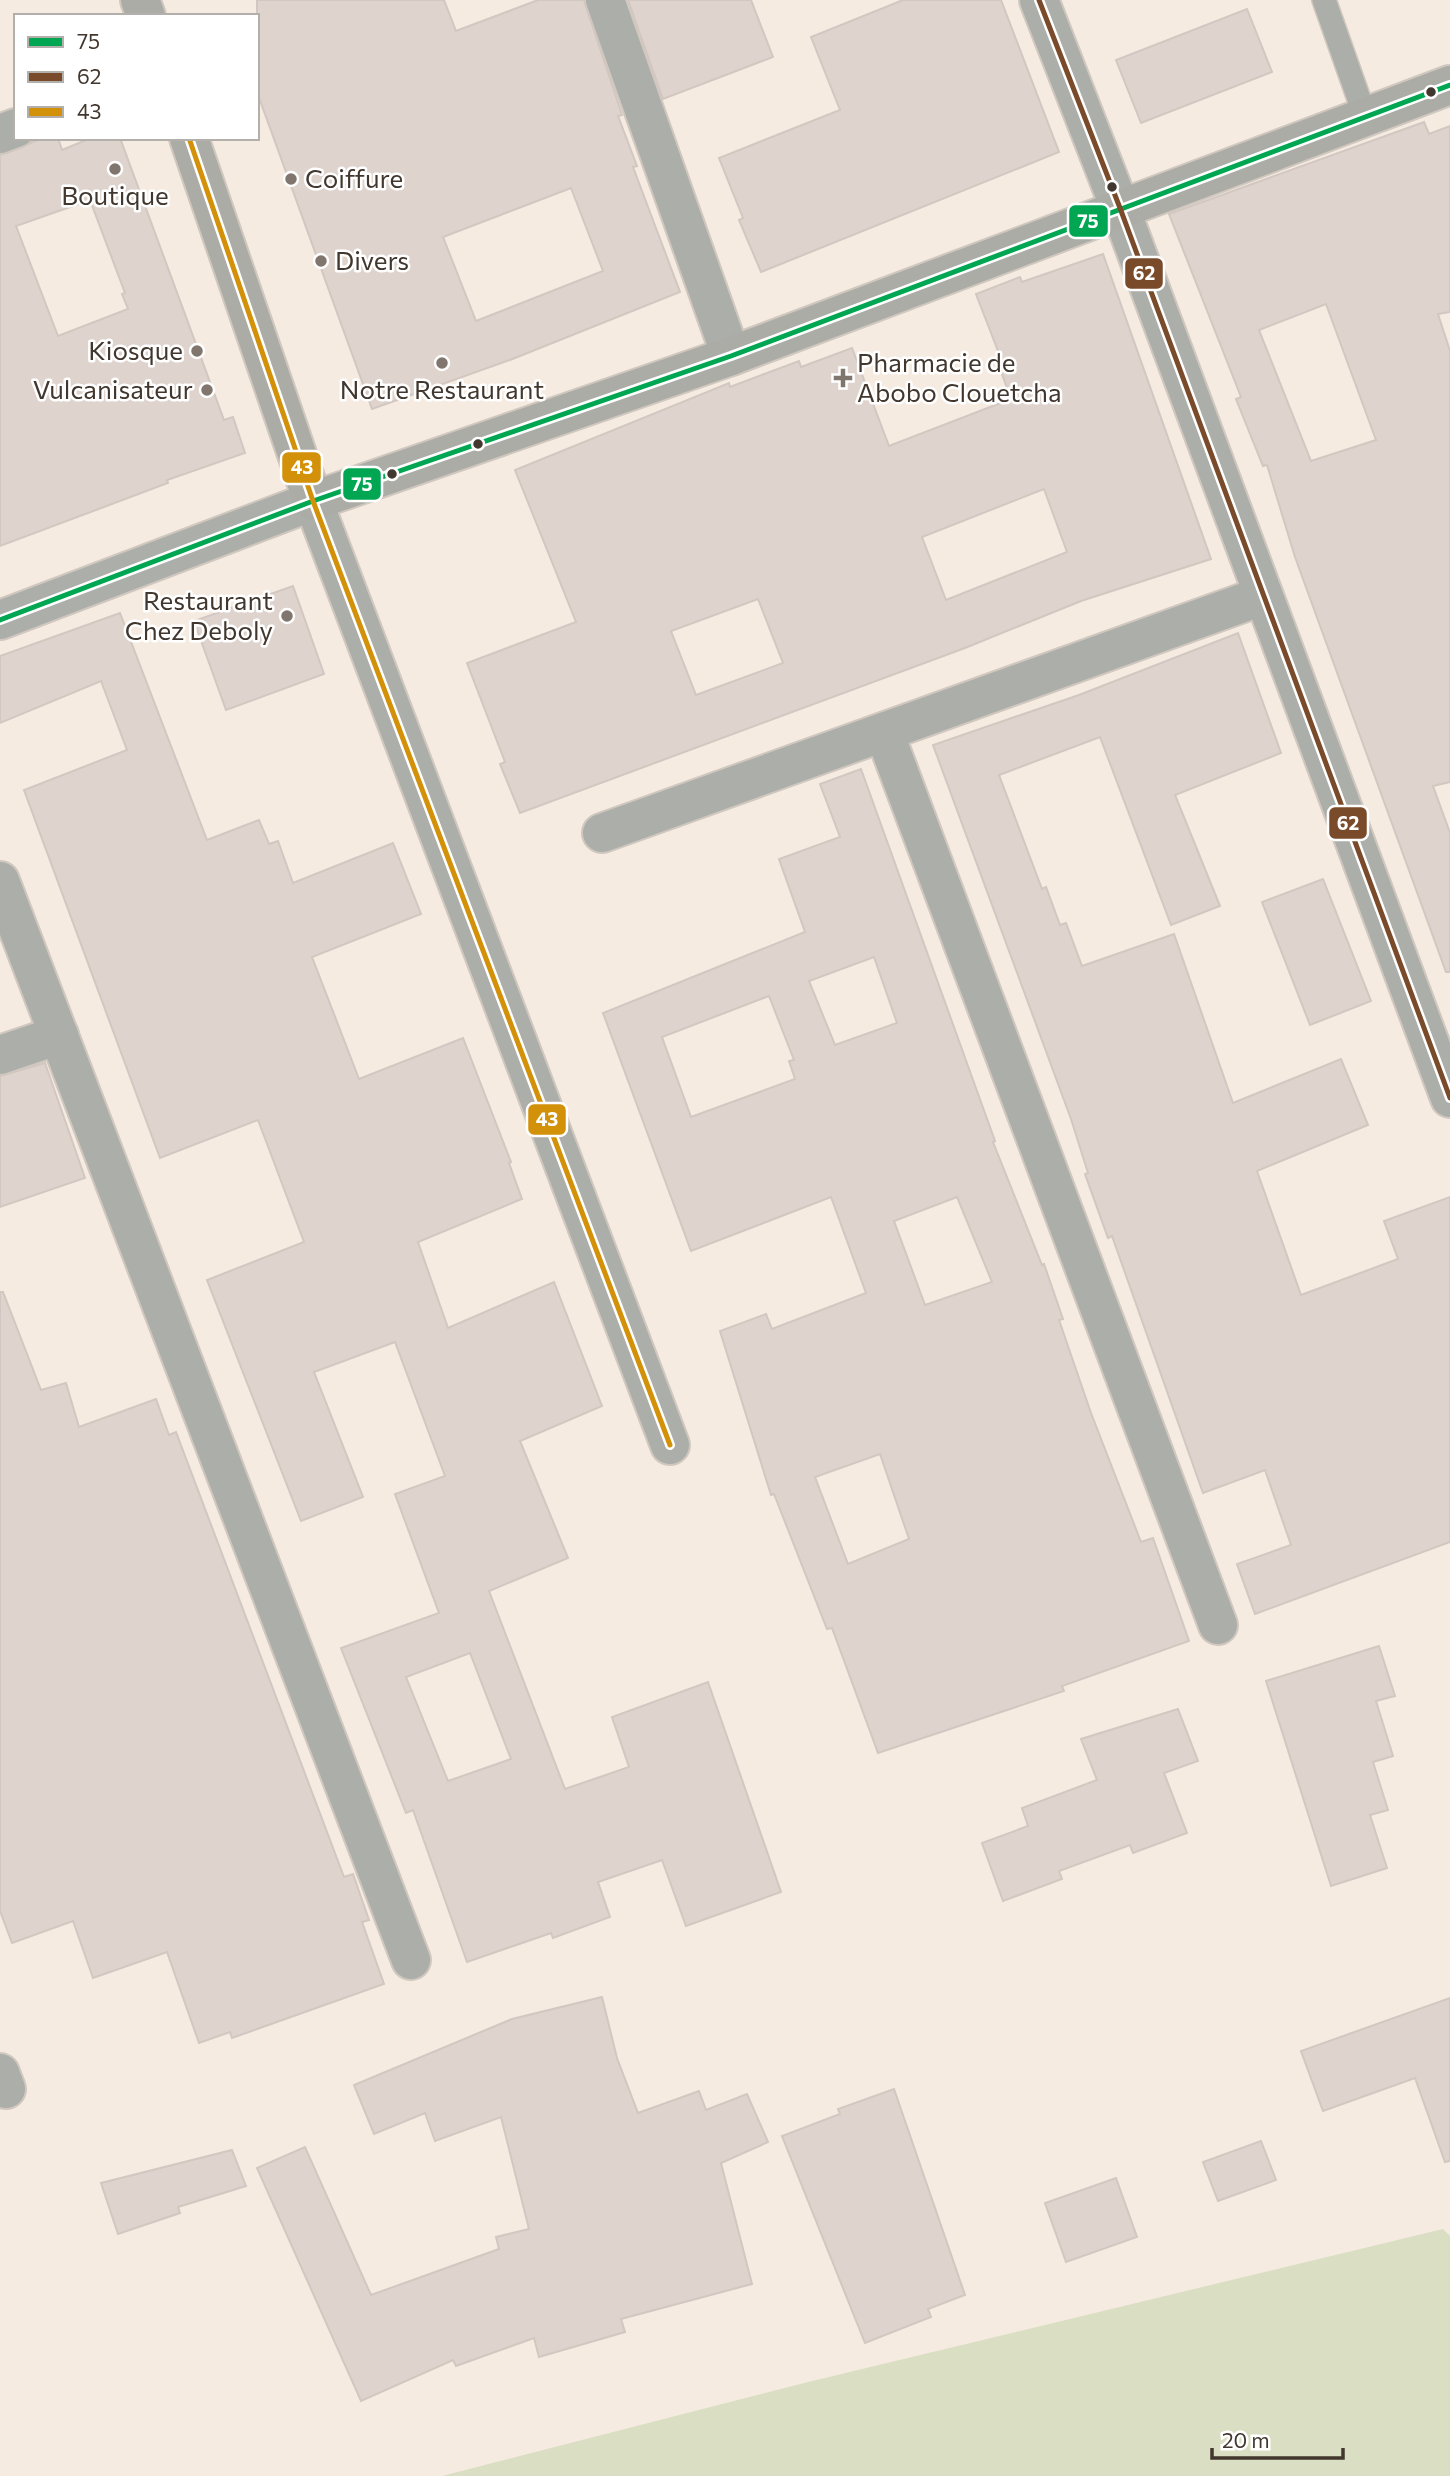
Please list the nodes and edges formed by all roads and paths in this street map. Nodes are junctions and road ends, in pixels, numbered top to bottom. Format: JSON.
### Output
{"nodes":[{"id":1,"x":605,"y":0,"type":"edge"},
{"id":2,"x":1039,"y":0,"type":"edge"},
{"id":3,"x":1324,"y":0,"type":"edge"},
{"id":4,"x":1450,"y":85,"type":"edge"},
{"id":5,"x":1365,"y":116,"type":"junction"},
{"id":6,"x":190,"y":140,"type":"edge"},
{"id":7,"x":1120,"y":208,"type":"junction"},
{"id":8,"x":731,"y":356,"type":"junction"},
{"id":9,"x":313,"y":501,"type":"junction"},
{"id":10,"x":1262,"y":596,"type":"junction"},
{"id":11,"x":0,"y":620,"type":"edge"},
{"id":12,"x":884,"y":732,"type":"junction"},
{"id":13,"x":602,"y":833,"type":"dead end"},
{"id":14,"x":0,"y":881,"type":"edge"},
{"id":15,"x":59,"y":1035,"type":"junction"},
{"id":16,"x":0,"y":1055,"type":"edge"},
{"id":17,"x":1450,"y":1098,"type":"edge"},
{"id":18,"x":670,"y":1445,"type":"dead end"},
{"id":19,"x":1219,"y":1625,"type":"dead end"},
{"id":20,"x":411,"y":1960,"type":"dead end"}],
"edges":[{"from":1,"to":8,"type":"street"},
{"from":2,"to":7,"type":"street"},
{"from":3,"to":5,"type":"lane"},
{"from":4,"to":5,"type":"street"},
{"from":5,"to":7,"type":"street"},
{"from":6,"to":9,"type":"street"},
{"from":7,"to":8,"type":"street"},
{"from":7,"to":10,"type":"street"},
{"from":8,"to":9,"type":"street"},
{"from":9,"to":11,"type":"street"},
{"from":9,"to":18,"type":"street"},
{"from":10,"to":12,"type":"street"},
{"from":10,"to":17,"type":"street"},
{"from":12,"to":13,"type":"street"},
{"from":12,"to":19,"type":"street"},
{"from":14,"to":15,"type":"street"},
{"from":15,"to":16,"type":"street"},
{"from":15,"to":20,"type":"street"}]}
